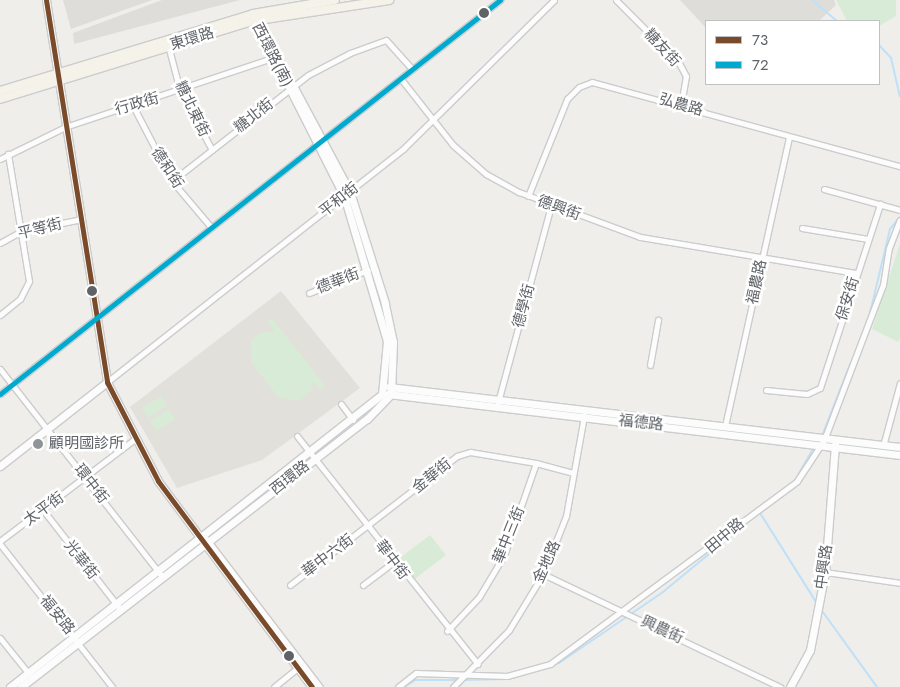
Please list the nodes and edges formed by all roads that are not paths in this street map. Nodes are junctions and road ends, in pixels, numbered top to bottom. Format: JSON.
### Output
{"nodes":[{"id":1,"x":46,"y":0,"type":"edge"},
{"id":2,"x":335,"y":0,"type":"edge"},
{"id":3,"x":389,"y":0,"type":"edge"},
{"id":4,"x":500,"y":0,"type":"edge"},
{"id":5,"x":554,"y":0,"type":"edge"},
{"id":6,"x":616,"y":0,"type":"edge"},
{"id":7,"x":255,"y":18,"type":"junction"},
{"id":8,"x":167,"y":43,"type":"junction"},
{"id":9,"x":275,"y":57,"type":"junction"},
{"id":10,"x":412,"y":69,"type":"junction"},
{"id":11,"x":57,"y":75,"type":"junction"},
{"id":12,"x":401,"y":79,"type":"junction"},
{"id":13,"x":292,"y":87,"type":"junction"},
{"id":14,"x":0,"y":91,"type":"edge"},
{"id":15,"x":180,"y":91,"type":"junction"},
{"id":16,"x":0,"y":99,"type":"edge"},
{"id":17,"x":132,"y":104,"type":"junction"},
{"id":18,"x":681,"y":105,"type":"junction"},
{"id":19,"x":433,"y":122,"type":"junction"},
{"id":20,"x":66,"y":127,"type":"junction"},
{"id":21,"x":789,"y":137,"type":"junction"},
{"id":22,"x":321,"y":143,"type":"junction"},
{"id":23,"x":212,"y":150,"type":"junction"},
{"id":24,"x":8,"y":154,"type":"junction"},
{"id":25,"x":0,"y":159,"type":"edge"},
{"id":26,"x":900,"y":166,"type":"edge"},
{"id":27,"x":172,"y":181,"type":"junction"},
{"id":28,"x":824,"y":188,"type":"dead end"},
{"id":29,"x":347,"y":194,"type":"junction"},
{"id":30,"x":528,"y":196,"type":"junction"},
{"id":31,"x":880,"y":204,"type":"junction"},
{"id":32,"x":551,"y":206,"type":"junction"},
{"id":33,"x":900,"y":210,"type":"edge"},
{"id":34,"x":82,"y":219,"type":"junction"},
{"id":35,"x":900,"y":220,"type":"edge"},
{"id":36,"x":211,"y":227,"type":"junction"},
{"id":37,"x":802,"y":228,"type":"dead end"},
{"id":38,"x":22,"y":231,"type":"junction"},
{"id":39,"x":868,"y":239,"type":"junction"},
{"id":40,"x":0,"y":243,"type":"edge"},
{"id":41,"x":762,"y":260,"type":"junction"},
{"id":42,"x":368,"y":270,"type":"junction"},
{"id":43,"x":856,"y":273,"type":"junction"},
{"id":44,"x":309,"y":293,"type":"dead end"},
{"id":45,"x":97,"y":314,"type":"junction"},
{"id":46,"x":0,"y":315,"type":"edge"},
{"id":47,"x":658,"y":320,"type":"dead end"},
{"id":48,"x":650,"y":366,"type":"dead end"},
{"id":49,"x":0,"y":369,"type":"edge"},
{"id":50,"x":107,"y":382,"type":"junction"},
{"id":51,"x":900,"y":382,"type":"edge"},
{"id":52,"x":13,"y":384,"type":"junction"},
{"id":53,"x":766,"y":390,"type":"dead end"},
{"id":54,"x":387,"y":391,"type":"junction"},
{"id":55,"x":0,"y":394,"type":"edge"},
{"id":56,"x":498,"y":402,"type":"junction"},
{"id":57,"x":341,"y":404,"type":"dead end"},
{"id":58,"x":584,"y":413,"type":"junction"},
{"id":59,"x":354,"y":420,"type":"junction"},
{"id":60,"x":725,"y":426,"type":"junction"},
{"id":61,"x":48,"y":429,"type":"junction"},
{"id":62,"x":297,"y":436,"type":"dead end"},
{"id":63,"x":135,"y":439,"type":"junction"},
{"id":64,"x":821,"y":442,"type":"junction"},
{"id":65,"x":835,"y":444,"type":"junction"},
{"id":66,"x":883,"y":446,"type":"junction"},
{"id":67,"x":900,"y":448,"type":"edge"},
{"id":68,"x":900,"y":455,"type":"edge"},
{"id":69,"x":312,"y":456,"type":"junction"},
{"id":70,"x":536,"y":464,"type":"junction"},
{"id":71,"x":0,"y":466,"type":"edge"},
{"id":72,"x":573,"y":473,"type":"junction"},
{"id":73,"x":86,"y":478,"type":"junction"},
{"id":74,"x":43,"y":510,"type":"junction"},
{"id":75,"x":367,"y":526,"type":"junction"},
{"id":76,"x":203,"y":540,"type":"junction"},
{"id":77,"x":0,"y":542,"type":"edge"},
{"id":78,"x":394,"y":562,"type":"junction"},
{"id":79,"x":825,"y":572,"type":"junction"},
{"id":80,"x":160,"y":574,"type":"junction"},
{"id":81,"x":543,"y":574,"type":"junction"},
{"id":82,"x":900,"y":582,"type":"edge"},
{"id":83,"x":290,"y":585,"type":"dead end"},
{"id":84,"x":363,"y":585,"type":"dead end"},
{"id":85,"x":118,"y":607,"type":"junction"},
{"id":86,"x":624,"y":612,"type":"junction"},
{"id":87,"x":447,"y":631,"type":"junction"},
{"id":88,"x":0,"y":638,"type":"edge"},
{"id":89,"x":76,"y":639,"type":"junction"},
{"id":90,"x":478,"y":664,"type":"junction"},
{"id":91,"x":300,"y":666,"type":"junction"},
{"id":92,"x":467,"y":675,"type":"junction"},
{"id":93,"x":31,"y":676,"type":"junction"},
{"id":94,"x":10,"y":687,"type":"edge"},
{"id":95,"x":21,"y":687,"type":"edge"},
{"id":96,"x":112,"y":687,"type":"edge"},
{"id":97,"x":274,"y":687,"type":"edge"},
{"id":98,"x":312,"y":687,"type":"edge"},
{"id":99,"x":320,"y":687,"type":"edge"},
{"id":100,"x":398,"y":687,"type":"edge"},
{"id":101,"x":453,"y":687,"type":"edge"},
{"id":102,"x":780,"y":687,"type":"edge"},
{"id":103,"x":790,"y":687,"type":"edge"}],
"edges":[{"from":1,"to":11,"type":"street"},
{"from":2,"to":7,"type":"main road","name":"東環路"},
{"from":3,"to":7,"type":"main road","name":"東環路"},
{"from":4,"to":10,"type":"street"},
{"from":5,"to":19,"type":"street","name":"平和街"},
{"from":6,"to":18,"type":"street","name":"糖友街"},
{"from":7,"to":8,"type":"main road","name":"東環路"},
{"from":7,"to":9,"type":"street","name":"西環路(南)"},
{"from":8,"to":11,"type":"main road","name":"東環路"},
{"from":8,"to":15,"type":"street","name":"糖北東街"},
{"from":9,"to":13,"type":"street","name":"西環路(南)"},
{"from":9,"to":15,"type":"street","name":"行政街"},
{"from":10,"to":12,"type":"street"},
{"from":10,"to":13,"type":"street","name":"糖北街"},
{"from":11,"to":14,"type":"main road","name":"東環路"},
{"from":11,"to":16,"type":"main road","name":"東環路"},
{"from":11,"to":20,"type":"street"},
{"from":12,"to":19,"type":"street","name":"德興街"},
{"from":12,"to":22,"type":"street"},
{"from":13,"to":22,"type":"street","name":"西環路(南)"},
{"from":13,"to":23,"type":"street","name":"糖北街"},
{"from":15,"to":17,"type":"street","name":"行政街"},
{"from":15,"to":23,"type":"street","name":"糖北東街"},
{"from":17,"to":20,"type":"street","name":"行政街"},
{"from":17,"to":27,"type":"street","name":"德和街"},
{"from":18,"to":21,"type":"street","name":"弘農路"},
{"from":18,"to":30,"type":"street","name":"弘農路"},
{"from":19,"to":29,"type":"street","name":"平和街"},
{"from":19,"to":30,"type":"street","name":"德興街"},
{"from":20,"to":24,"type":"street","name":"行政街"},
{"from":20,"to":34,"type":"street"},
{"from":21,"to":26,"type":"street","name":"弘農路"},
{"from":21,"to":41,"type":"street","name":"福農路"},
{"from":22,"to":29,"type":"street","name":"西環路(南)"},
{"from":22,"to":36,"type":"street"},
{"from":23,"to":27,"type":"street","name":"糖北街"},
{"from":24,"to":25,"type":"street","name":"行政街"},
{"from":24,"to":38,"type":"street"},
{"from":27,"to":36,"type":"street","name":"德和街"},
{"from":28,"to":31,"type":"street"},
{"from":29,"to":42,"type":"street"},
{"from":29,"to":50,"type":"street","name":"平和街"},
{"from":29,"to":54,"type":"street"},
{"from":30,"to":32,"type":"street","name":"德興街"},
{"from":31,"to":33,"type":"street"},
{"from":31,"to":39,"type":"street","name":"保安街"},
{"from":32,"to":41,"type":"street","name":"德興街"},
{"from":32,"to":56,"type":"street","name":"德學街"},
{"from":34,"to":38,"type":"street","name":"平等街"},
{"from":34,"to":45,"type":"street"},
{"from":35,"to":64,"type":"street","name":"田中路"},
{"from":36,"to":45,"type":"street"},
{"from":37,"to":39,"type":"street"},
{"from":38,"to":40,"type":"street","name":"平等街"},
{"from":38,"to":46,"type":"street"},
{"from":39,"to":43,"type":"street","name":"保安街"},
{"from":41,"to":43,"type":"street","name":"德興街"},
{"from":41,"to":60,"type":"street","name":"福農路"},
{"from":42,"to":44,"type":"street","name":"德華街"},
{"from":42,"to":54,"type":"street"},
{"from":43,"to":53,"type":"street","name":"保安街"},
{"from":45,"to":50,"type":"street"},
{"from":45,"to":52,"type":"street"},
{"from":47,"to":48,"type":"street"},
{"from":49,"to":52,"type":"street","name":"環中街"},
{"from":50,"to":61,"type":"street"},
{"from":50,"to":63,"type":"street"},
{"from":51,"to":66,"type":"street"},
{"from":52,"to":55,"type":"street"},
{"from":52,"to":61,"type":"street","name":"環中街"},
{"from":54,"to":56,"type":"street","name":"福德路"},
{"from":54,"to":59,"type":"street","name":"西環路"},
{"from":54,"to":69,"type":"street","name":"西環路"},
{"from":56,"to":58,"type":"street","name":"福德路"},
{"from":57,"to":59,"type":"street"},
{"from":58,"to":60,"type":"street","name":"福德路"},
{"from":58,"to":64,"type":"street","name":"福德路"},
{"from":58,"to":72,"type":"street","name":"金地路"},
{"from":59,"to":69,"type":"street","name":"西環路"},
{"from":60,"to":64,"type":"street","name":"福德路"},
{"from":61,"to":71,"type":"street"},
{"from":61,"to":73,"type":"street","name":"環中街"},
{"from":62,"to":69,"type":"street","name":"華中街"},
{"from":63,"to":73,"type":"street","name":"太平街"},
{"from":63,"to":76,"type":"street"},
{"from":64,"to":65,"type":"street","name":"福德路"},
{"from":64,"to":86,"type":"street","name":"田中路"},
{"from":65,"to":66,"type":"street","name":"福德路"},
{"from":65,"to":68,"type":"street","name":"福德路"},
{"from":65,"to":79,"type":"street","name":"中興路"},
{"from":66,"to":67,"type":"street","name":"福德路"},
{"from":69,"to":75,"type":"street","name":"華中街"},
{"from":69,"to":76,"type":"street","name":"西環路"},
{"from":70,"to":72,"type":"street"},
{"from":70,"to":75,"type":"street","name":"金華街"},
{"from":70,"to":87,"type":"street","name":"華中三街"},
{"from":72,"to":81,"type":"street","name":"金地路"},
{"from":73,"to":74,"type":"street","name":"太平街"},
{"from":73,"to":80,"type":"street","name":"環中街"},
{"from":74,"to":77,"type":"street","name":"太平街"},
{"from":74,"to":85,"type":"street","name":"光華街"},
{"from":75,"to":78,"type":"street","name":"華中街"},
{"from":75,"to":83,"type":"street","name":"華中六街"},
{"from":76,"to":80,"type":"street","name":"西環路"},
{"from":76,"to":91,"type":"street"},
{"from":77,"to":89,"type":"street","name":"福安路"},
{"from":78,"to":84,"type":"street"},
{"from":78,"to":87,"type":"street","name":"華中街"},
{"from":79,"to":82,"type":"street"},
{"from":79,"to":103,"type":"street","name":"中興路"},
{"from":80,"to":85,"type":"street","name":"西環路"},
{"from":81,"to":86,"type":"street","name":"興農街"},
{"from":81,"to":90,"type":"street","name":"金地路"},
{"from":85,"to":89,"type":"street","name":"西環路"},
{"from":86,"to":92,"type":"street","name":"田中路"},
{"from":86,"to":102,"type":"street","name":"興農街"},
{"from":87,"to":90,"type":"street","name":"華中街"},
{"from":88,"to":93,"type":"street"},
{"from":89,"to":93,"type":"street","name":"西環路"},
{"from":89,"to":96,"type":"street","name":"福安路"},
{"from":90,"to":92,"type":"street","name":"金地路"},
{"from":91,"to":97,"type":"street"},
{"from":91,"to":98,"type":"street"},
{"from":91,"to":99,"type":"street"},
{"from":92,"to":100,"type":"street","name":"田中路"},
{"from":92,"to":101,"type":"street","name":"金地路"},
{"from":93,"to":94,"type":"street","name":"西環路"},
{"from":93,"to":95,"type":"street","name":"西環路"}]}
